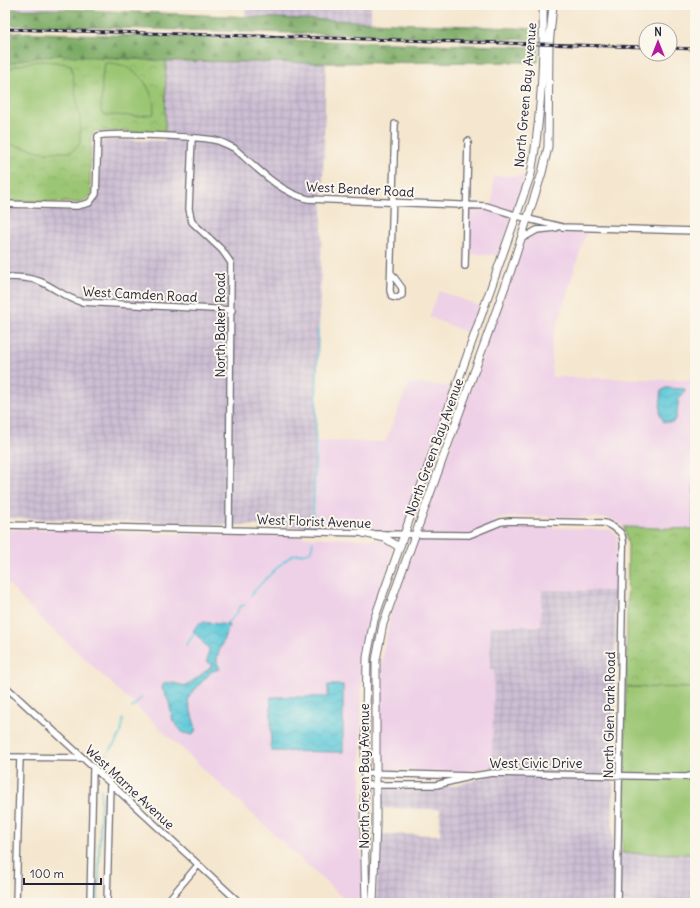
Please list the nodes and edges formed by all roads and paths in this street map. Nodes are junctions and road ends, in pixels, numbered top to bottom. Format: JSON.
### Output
{"nodes":[{"id":1,"x":543,"y":5,"type":"edge"},
{"id":2,"x":553,"y":5,"type":"edge"},
{"id":3,"x":394,"y":124,"type":"dead end"},
{"id":4,"x":192,"y":138,"type":"junction"},
{"id":5,"x":468,"y":141,"type":"dead end"},
{"id":6,"x":393,"y":203,"type":"junction"},
{"id":7,"x":5,"y":204,"type":"edge"},
{"id":8,"x":467,"y":204,"type":"junction"},
{"id":9,"x":517,"y":216,"type":"junction"},
{"id":10,"x":528,"y":219,"type":"junction"},
{"id":11,"x":562,"y":227,"type":"junction"},
{"id":12,"x":695,"y":231,"type":"edge"},
{"id":13,"x":521,"y":239,"type":"junction"},
{"id":14,"x":465,"y":266,"type":"dead end"},
{"id":15,"x":391,"y":273,"type":"dead end"},
{"id":16,"x":5,"y":277,"type":"edge"},
{"id":17,"x":232,"y":310,"type":"junction"},
{"id":18,"x":425,"y":473,"type":"junction"},
{"id":19,"x":437,"y":477,"type":"junction"},
{"id":20,"x":422,"y":483,"type":"junction"},
{"id":21,"x":433,"y":487,"type":"junction"},
{"id":22,"x":5,"y":525,"type":"edge"},
{"id":23,"x":619,"y":529,"type":"joint"},
{"id":24,"x":229,"y":530,"type":"junction"},
{"id":25,"x":363,"y":533,"type":"junction"},
{"id":26,"x":403,"y":534,"type":"junction"},
{"id":27,"x":415,"y":534,"type":"junction"},
{"id":28,"x":399,"y":547,"type":"junction"},
{"id":29,"x":5,"y":686,"type":"edge"},
{"id":30,"x":5,"y":757,"type":"edge"},
{"id":31,"x":20,"y":757,"type":"junction"},
{"id":32,"x":81,"y":758,"type":"junction"},
{"id":33,"x":93,"y":769,"type":"junction"},
{"id":34,"x":364,"y":773,"type":"junction"},
{"id":35,"x":376,"y":773,"type":"junction"},
{"id":36,"x":618,"y":775,"type":"junction"},
{"id":37,"x":695,"y":775,"type":"edge"},
{"id":38,"x":473,"y":776,"type":"junction"},
{"id":39,"x":110,"y":783,"type":"junction"},
{"id":40,"x":376,"y":784,"type":"junction"},
{"id":41,"x":364,"y":785,"type":"junction"},
{"id":42,"x":198,"y":865,"type":"junction"},
{"id":43,"x":16,"y":903,"type":"edge"},
{"id":44,"x":90,"y":903,"type":"edge"},
{"id":45,"x":107,"y":903,"type":"edge"},
{"id":46,"x":166,"y":903,"type":"edge"},
{"id":47,"x":240,"y":903,"type":"edge"},
{"id":48,"x":366,"y":903,"type":"edge"},
{"id":49,"x":373,"y":903,"type":"edge"},
{"id":50,"x":618,"y":903,"type":"edge"}],
"edges":[{"from":1,"to":9,"type":"main road","name":"North Green Bay Avenue"},
{"from":2,"to":10,"type":"main road","name":"North Green Bay Avenue"},
{"from":3,"to":6,"type":"street"},
{"from":4,"to":6,"type":"street","name":"West Bender Road"},
{"from":4,"to":7,"type":"street","name":"West Bender Road"},
{"from":4,"to":17,"type":"street","name":"North Baker Road"},
{"from":5,"to":8,"type":"street"},
{"from":6,"to":8,"type":"street","name":"West Bender Road"},
{"from":6,"to":15,"type":"street"},
{"from":8,"to":9,"type":"street","name":"West Bender Road"},
{"from":8,"to":14,"type":"street"},
{"from":9,"to":10,"type":"street","name":"West Bender Road"},
{"from":9,"to":18,"type":"main road","name":"North Green Bay Avenue"},
{"from":10,"to":11,"type":"street","name":"West Bender Road"},
{"from":10,"to":13,"type":"main road","name":"North Green Bay Avenue"},
{"from":11,"to":12,"type":"street","name":"West Bender Road"},
{"from":11,"to":13,"type":"street"},
{"from":13,"to":19,"type":"main road","name":"North Green Bay Avenue"},
{"from":16,"to":17,"type":"street","name":"West Camden Road"},
{"from":17,"to":24,"type":"street","name":"North Baker Road"},
{"from":18,"to":19,"type":"main road"},
{"from":18,"to":20,"type":"main road","name":"North Green Bay Avenue"},
{"from":19,"to":21,"type":"main road","name":"North Green Bay Avenue"},
{"from":20,"to":21,"type":"main road"},
{"from":20,"to":26,"type":"main road","name":"North Green Bay Avenue"},
{"from":21,"to":27,"type":"main road","name":"North Green Bay Avenue"},
{"from":22,"to":24,"type":"street","name":"West Florist Avenue"},
{"from":23,"to":27,"type":"street","name":"West Florist Avenue"},
{"from":23,"to":36,"type":"street","name":"North Glen Park Road"},
{"from":24,"to":25,"type":"street","name":"West Florist Avenue"},
{"from":25,"to":26,"type":"street","name":"West Florist Avenue"},
{"from":25,"to":28,"type":"main road"},
{"from":26,"to":27,"type":"street","name":"West Florist Avenue"},
{"from":26,"to":28,"type":"main road","name":"North Green Bay Avenue"},
{"from":27,"to":35,"type":"main road","name":"North Green Bay Avenue"},
{"from":28,"to":34,"type":"main road","name":"North Green Bay Avenue"},
{"from":29,"to":32,"type":"street","name":"West Marne Avenue"},
{"from":30,"to":31,"type":"street"},
{"from":31,"to":32,"type":"street"},
{"from":31,"to":43,"type":"street"},
{"from":32,"to":33,"type":"street","name":"West Marne Avenue"},
{"from":33,"to":39,"type":"street","name":"West Marne Avenue"},
{"from":33,"to":44,"type":"street"},
{"from":34,"to":35,"type":"street","name":"West Civic Drive"},
{"from":34,"to":41,"type":"main road","name":"North Green Bay Avenue"},
{"from":35,"to":38,"type":"street","name":"West Civic Drive"},
{"from":35,"to":40,"type":"main road","name":"North Green Bay Avenue"},
{"from":36,"to":37,"type":"street","name":"West Civic Drive"},
{"from":36,"to":38,"type":"street","name":"West Civic Drive"},
{"from":36,"to":50,"type":"street","name":"North Glen Park Road"},
{"from":38,"to":40,"type":"street","name":"West Civic Drive"},
{"from":39,"to":42,"type":"street","name":"West Marne Avenue"},
{"from":39,"to":45,"type":"street"},
{"from":40,"to":41,"type":"street","name":"West Civic Drive"},
{"from":40,"to":49,"type":"main road","name":"North Green Bay Avenue"},
{"from":41,"to":48,"type":"main road","name":"North Green Bay Avenue"},
{"from":42,"to":46,"type":"street"},
{"from":42,"to":47,"type":"street","name":"West Marne Avenue"}]}
